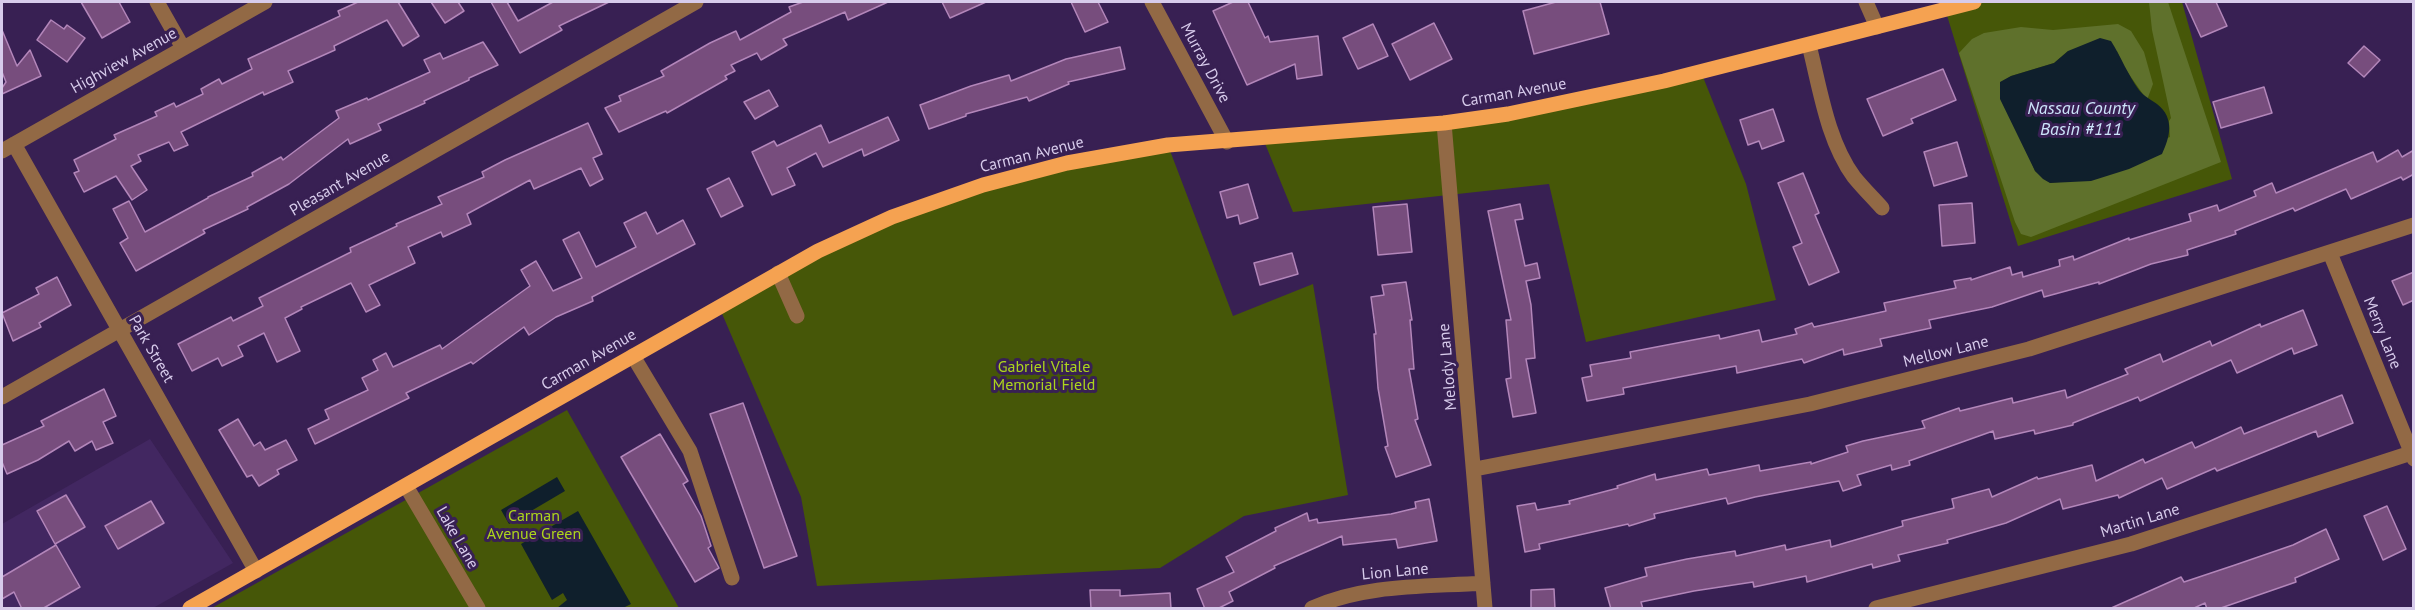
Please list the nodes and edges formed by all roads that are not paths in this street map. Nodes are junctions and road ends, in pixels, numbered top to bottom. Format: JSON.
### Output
{"nodes":[{"id":1,"x":157,"y":2,"type":"edge"},
{"id":2,"x":265,"y":2,"type":"edge"},
{"id":3,"x":696,"y":2,"type":"edge"},
{"id":4,"x":1152,"y":2,"type":"edge"},
{"id":5,"x":1866,"y":2,"type":"edge"},
{"id":6,"x":1974,"y":2,"type":"edge"},
{"id":7,"x":1876,"y":27,"type":"junction"},
{"id":8,"x":1809,"y":45,"type":"junction"},
{"id":9,"x":183,"y":48,"type":"junction"},
{"id":10,"x":1444,"y":123,"type":"junction"},
{"id":11,"x":1227,"y":142,"type":"junction"},
{"id":12,"x":8,"y":147,"type":"edge"},
{"id":13,"x":1882,"y":208,"type":"dead end"},
{"id":14,"x":2414,"y":225,"type":"edge"},
{"id":15,"x":2330,"y":253,"type":"junction"},
{"id":16,"x":778,"y":273,"type":"junction"},
{"id":17,"x":797,"y":316,"type":"dead end"},
{"id":18,"x":119,"y":330,"type":"junction"},
{"id":19,"x":633,"y":356,"type":"junction"},
{"id":20,"x":2,"y":397,"type":"edge"},
{"id":21,"x":2412,"y":456,"type":"edge"},
{"id":22,"x":1475,"y":470,"type":"junction"},
{"id":23,"x":406,"y":486,"type":"junction"},
{"id":24,"x":256,"y":571,"type":"junction"},
{"id":25,"x":732,"y":578,"type":"dead end"},
{"id":26,"x":1483,"y":584,"type":"junction"},
{"id":27,"x":190,"y":609,"type":"edge"},
{"id":28,"x":478,"y":609,"type":"edge"},
{"id":29,"x":1312,"y":609,"type":"edge"},
{"id":30,"x":1485,"y":609,"type":"edge"},
{"id":31,"x":1876,"y":609,"type":"edge"}],
"edges":[{"from":1,"to":9,"type":"street"},
{"from":2,"to":9,"type":"street","name":"Highview Avenue"},
{"from":3,"to":18,"type":"street","name":"Pleasant Avenue"},
{"from":4,"to":11,"type":"street","name":"Murray Drive"},
{"from":5,"to":7,"type":"street"},
{"from":6,"to":7,"type":"main road","name":"Carman Avenue"},
{"from":7,"to":8,"type":"main road","name":"Carman Avenue"},
{"from":8,"to":10,"type":"main road","name":"Carman Avenue"},
{"from":8,"to":13,"type":"street"},
{"from":9,"to":12,"type":"street","name":"Highview Avenue"},
{"from":10,"to":11,"type":"main road","name":"Carman Avenue"},
{"from":10,"to":22,"type":"street","name":"Melody Lane"},
{"from":11,"to":16,"type":"main road","name":"Carman Avenue"},
{"from":12,"to":18,"type":"street","name":"Park Street"},
{"from":14,"to":15,"type":"street","name":"Mellow Lane"},
{"from":15,"to":21,"type":"street","name":"Merry Lane"},
{"from":15,"to":22,"type":"street","name":"Mellow Lane"},
{"from":16,"to":17,"type":"street"},
{"from":16,"to":19,"type":"main road","name":"Carman Avenue"},
{"from":18,"to":20,"type":"street","name":"Pleasant Avenue"},
{"from":18,"to":24,"type":"street","name":"Park Street"},
{"from":19,"to":23,"type":"main road","name":"Carman Avenue"},
{"from":19,"to":25,"type":"street"},
{"from":21,"to":31,"type":"street","name":"Martin Lane"},
{"from":22,"to":26,"type":"street","name":"Melody Lane"},
{"from":23,"to":24,"type":"main road","name":"Carman Avenue"},
{"from":23,"to":28,"type":"street","name":"Lake Lane"},
{"from":24,"to":27,"type":"main road","name":"Carman Avenue"},
{"from":26,"to":29,"type":"street","name":"Lion Lane"},
{"from":26,"to":30,"type":"street","name":"Melody Lane"}]}
